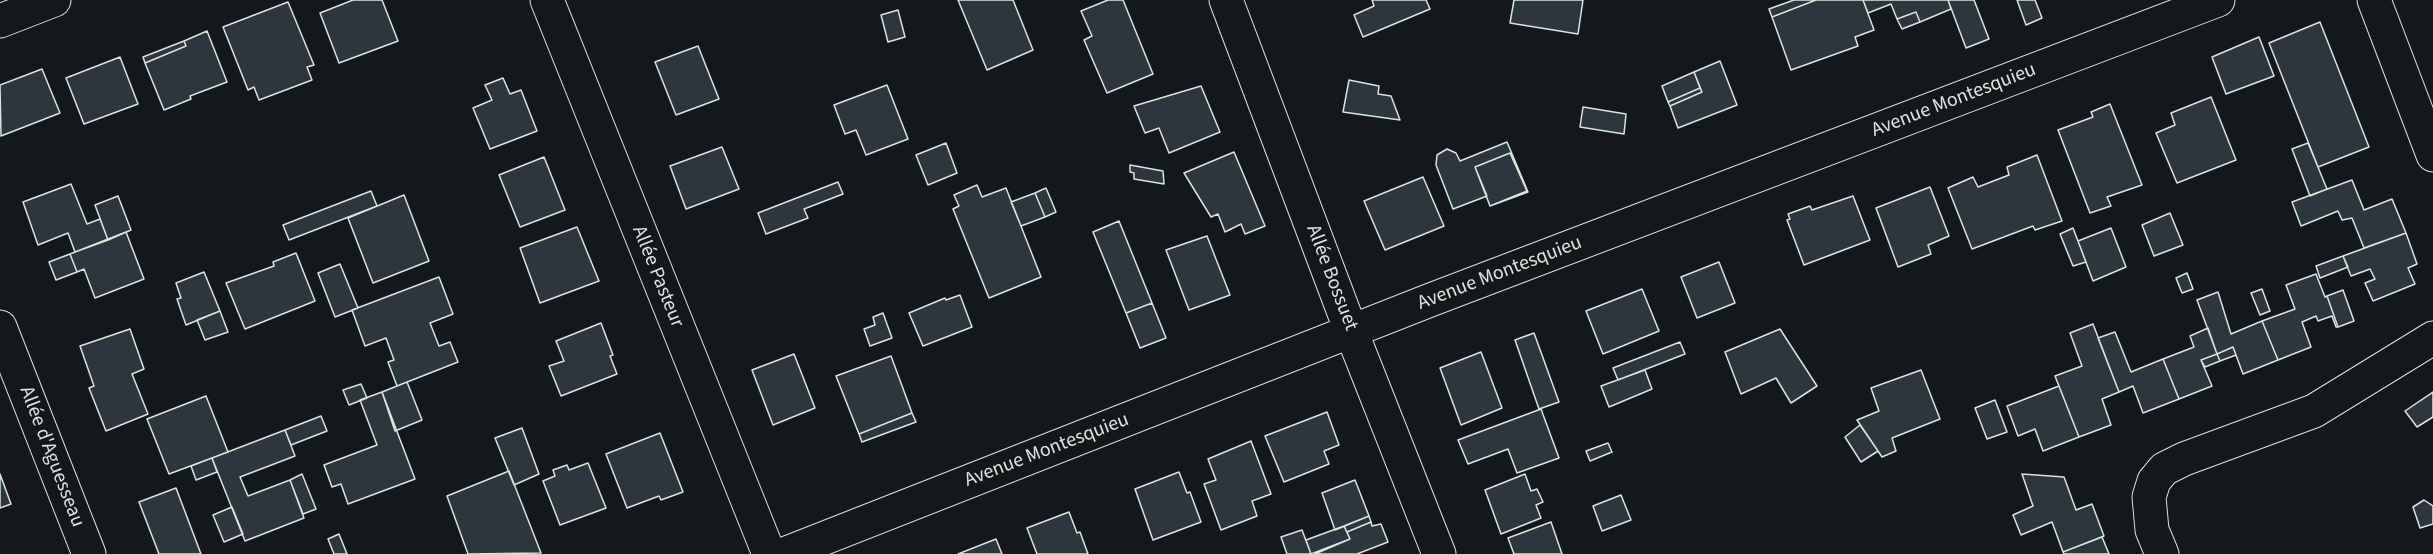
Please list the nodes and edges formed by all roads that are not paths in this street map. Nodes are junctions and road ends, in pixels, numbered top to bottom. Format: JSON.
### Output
{"nodes":[{"id":1,"x":54,"y":0,"type":"edge"},
{"id":2,"x":547,"y":0,"type":"edge"},
{"id":3,"x":1226,"y":0,"type":"edge"},
{"id":4,"x":2218,"y":0,"type":"edge"},
{"id":5,"x":2374,"y":0,"type":"edge"},
{"id":6,"x":0,"y":21,"type":"edge"},
{"id":7,"x":2433,"y":155,"type":"edge"},
{"id":8,"x":0,"y":327,"type":"edge"},
{"id":9,"x":1351,"y":331,"type":"junction"},
{"id":10,"x":2433,"y":339,"type":"edge"},
{"id":11,"x":89,"y":554,"type":"edge"},
{"id":12,"x":769,"y":554,"type":"edge"},
{"id":13,"x":784,"y":554,"type":"edge"},
{"id":14,"x":1439,"y":554,"type":"edge"},
{"id":15,"x":2162,"y":554,"type":"edge"}],
"edges":[{"from":1,"to":6,"type":"street"},
{"from":2,"to":12,"type":"street","name":"Allée Pasteur"},
{"from":3,"to":9,"type":"street","name":"Allée Bossuet"},
{"from":4,"to":9,"type":"street","name":"Avenue Montesquieu"},
{"from":5,"to":7,"type":"street"},
{"from":8,"to":11,"type":"street","name":"Allée d'Aguesseau"},
{"from":9,"to":13,"type":"street","name":"Avenue Montesquieu"},
{"from":9,"to":14,"type":"street","name":"Allée Bossuet"},
{"from":10,"to":15,"type":"street"}]}
